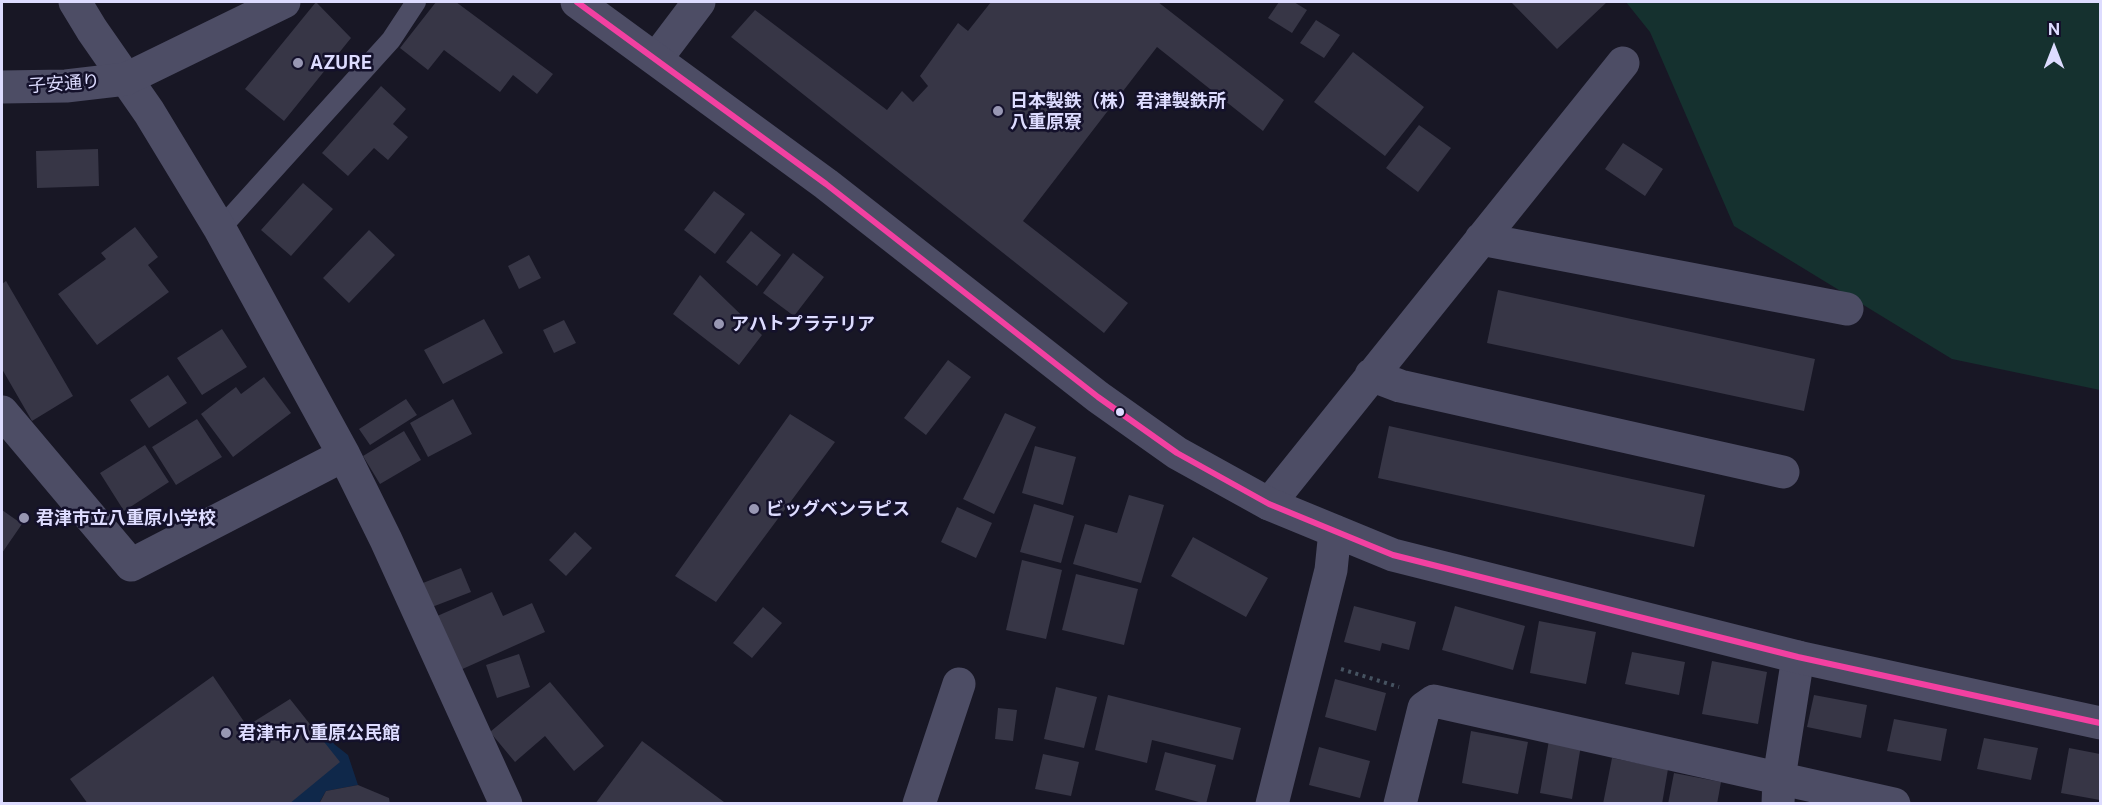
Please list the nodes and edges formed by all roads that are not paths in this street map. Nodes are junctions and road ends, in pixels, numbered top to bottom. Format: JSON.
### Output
{"nodes":[{"id":1,"x":75,"y":2,"type":"edge"},
{"id":2,"x":284,"y":2,"type":"edge"},
{"id":3,"x":416,"y":2,"type":"edge"},
{"id":4,"x":577,"y":2,"type":"edge"},
{"id":5,"x":699,"y":2,"type":"edge"},
{"id":6,"x":656,"y":59,"type":"junction"},
{"id":7,"x":1623,"y":63,"type":"dead end"},
{"id":8,"x":126,"y":79,"type":"junction"},
{"id":9,"x":2,"y":87,"type":"edge"},
{"id":10,"x":220,"y":229,"type":"junction"},
{"id":11,"x":1481,"y":239,"type":"junction"},
{"id":12,"x":1847,"y":309,"type":"dead end"},
{"id":13,"x":1371,"y":375,"type":"junction"},
{"id":14,"x":2,"y":412,"type":"edge"},
{"id":15,"x":344,"y":455,"type":"junction"},
{"id":16,"x":1784,"y":472,"type":"dead end"},
{"id":17,"x":1269,"y":504,"type":"junction"},
{"id":18,"x":1335,"y":531,"type":"junction"},
{"id":19,"x":1798,"y":657,"type":"junction"},
{"id":20,"x":959,"y":684,"type":"dead end"},
{"id":21,"x":2100,"y":723,"type":"edge"},
{"id":22,"x":1779,"y":791,"type":"edge"},
{"id":23,"x":506,"y":804,"type":"edge"},
{"id":24,"x":919,"y":804,"type":"edge"},
{"id":25,"x":1272,"y":804,"type":"edge"},
{"id":26,"x":1400,"y":804,"type":"edge"},
{"id":27,"x":1894,"y":804,"type":"edge"}],
"edges":[{"from":1,"to":8,"type":"street"},
{"from":2,"to":8,"type":"street","name":"子安通り"},
{"from":3,"to":10,"type":"lane"},
{"from":4,"to":6,"type":"street"},
{"from":5,"to":6,"type":"street"},
{"from":6,"to":17,"type":"street"},
{"from":7,"to":11,"type":"street"},
{"from":8,"to":9,"type":"street","name":"子安通り"},
{"from":8,"to":10,"type":"street"},
{"from":10,"to":15,"type":"street"},
{"from":11,"to":12,"type":"street"},
{"from":11,"to":13,"type":"street"},
{"from":13,"to":16,"type":"street"},
{"from":13,"to":17,"type":"street"},
{"from":14,"to":15,"type":"street"},
{"from":15,"to":23,"type":"street"},
{"from":17,"to":18,"type":"street"},
{"from":18,"to":19,"type":"street"},
{"from":18,"to":25,"type":"street"},
{"from":19,"to":21,"type":"street"},
{"from":19,"to":22,"type":"street"},
{"from":20,"to":24,"type":"street"},
{"from":22,"to":26,"type":"street"},
{"from":22,"to":27,"type":"street"}]}
